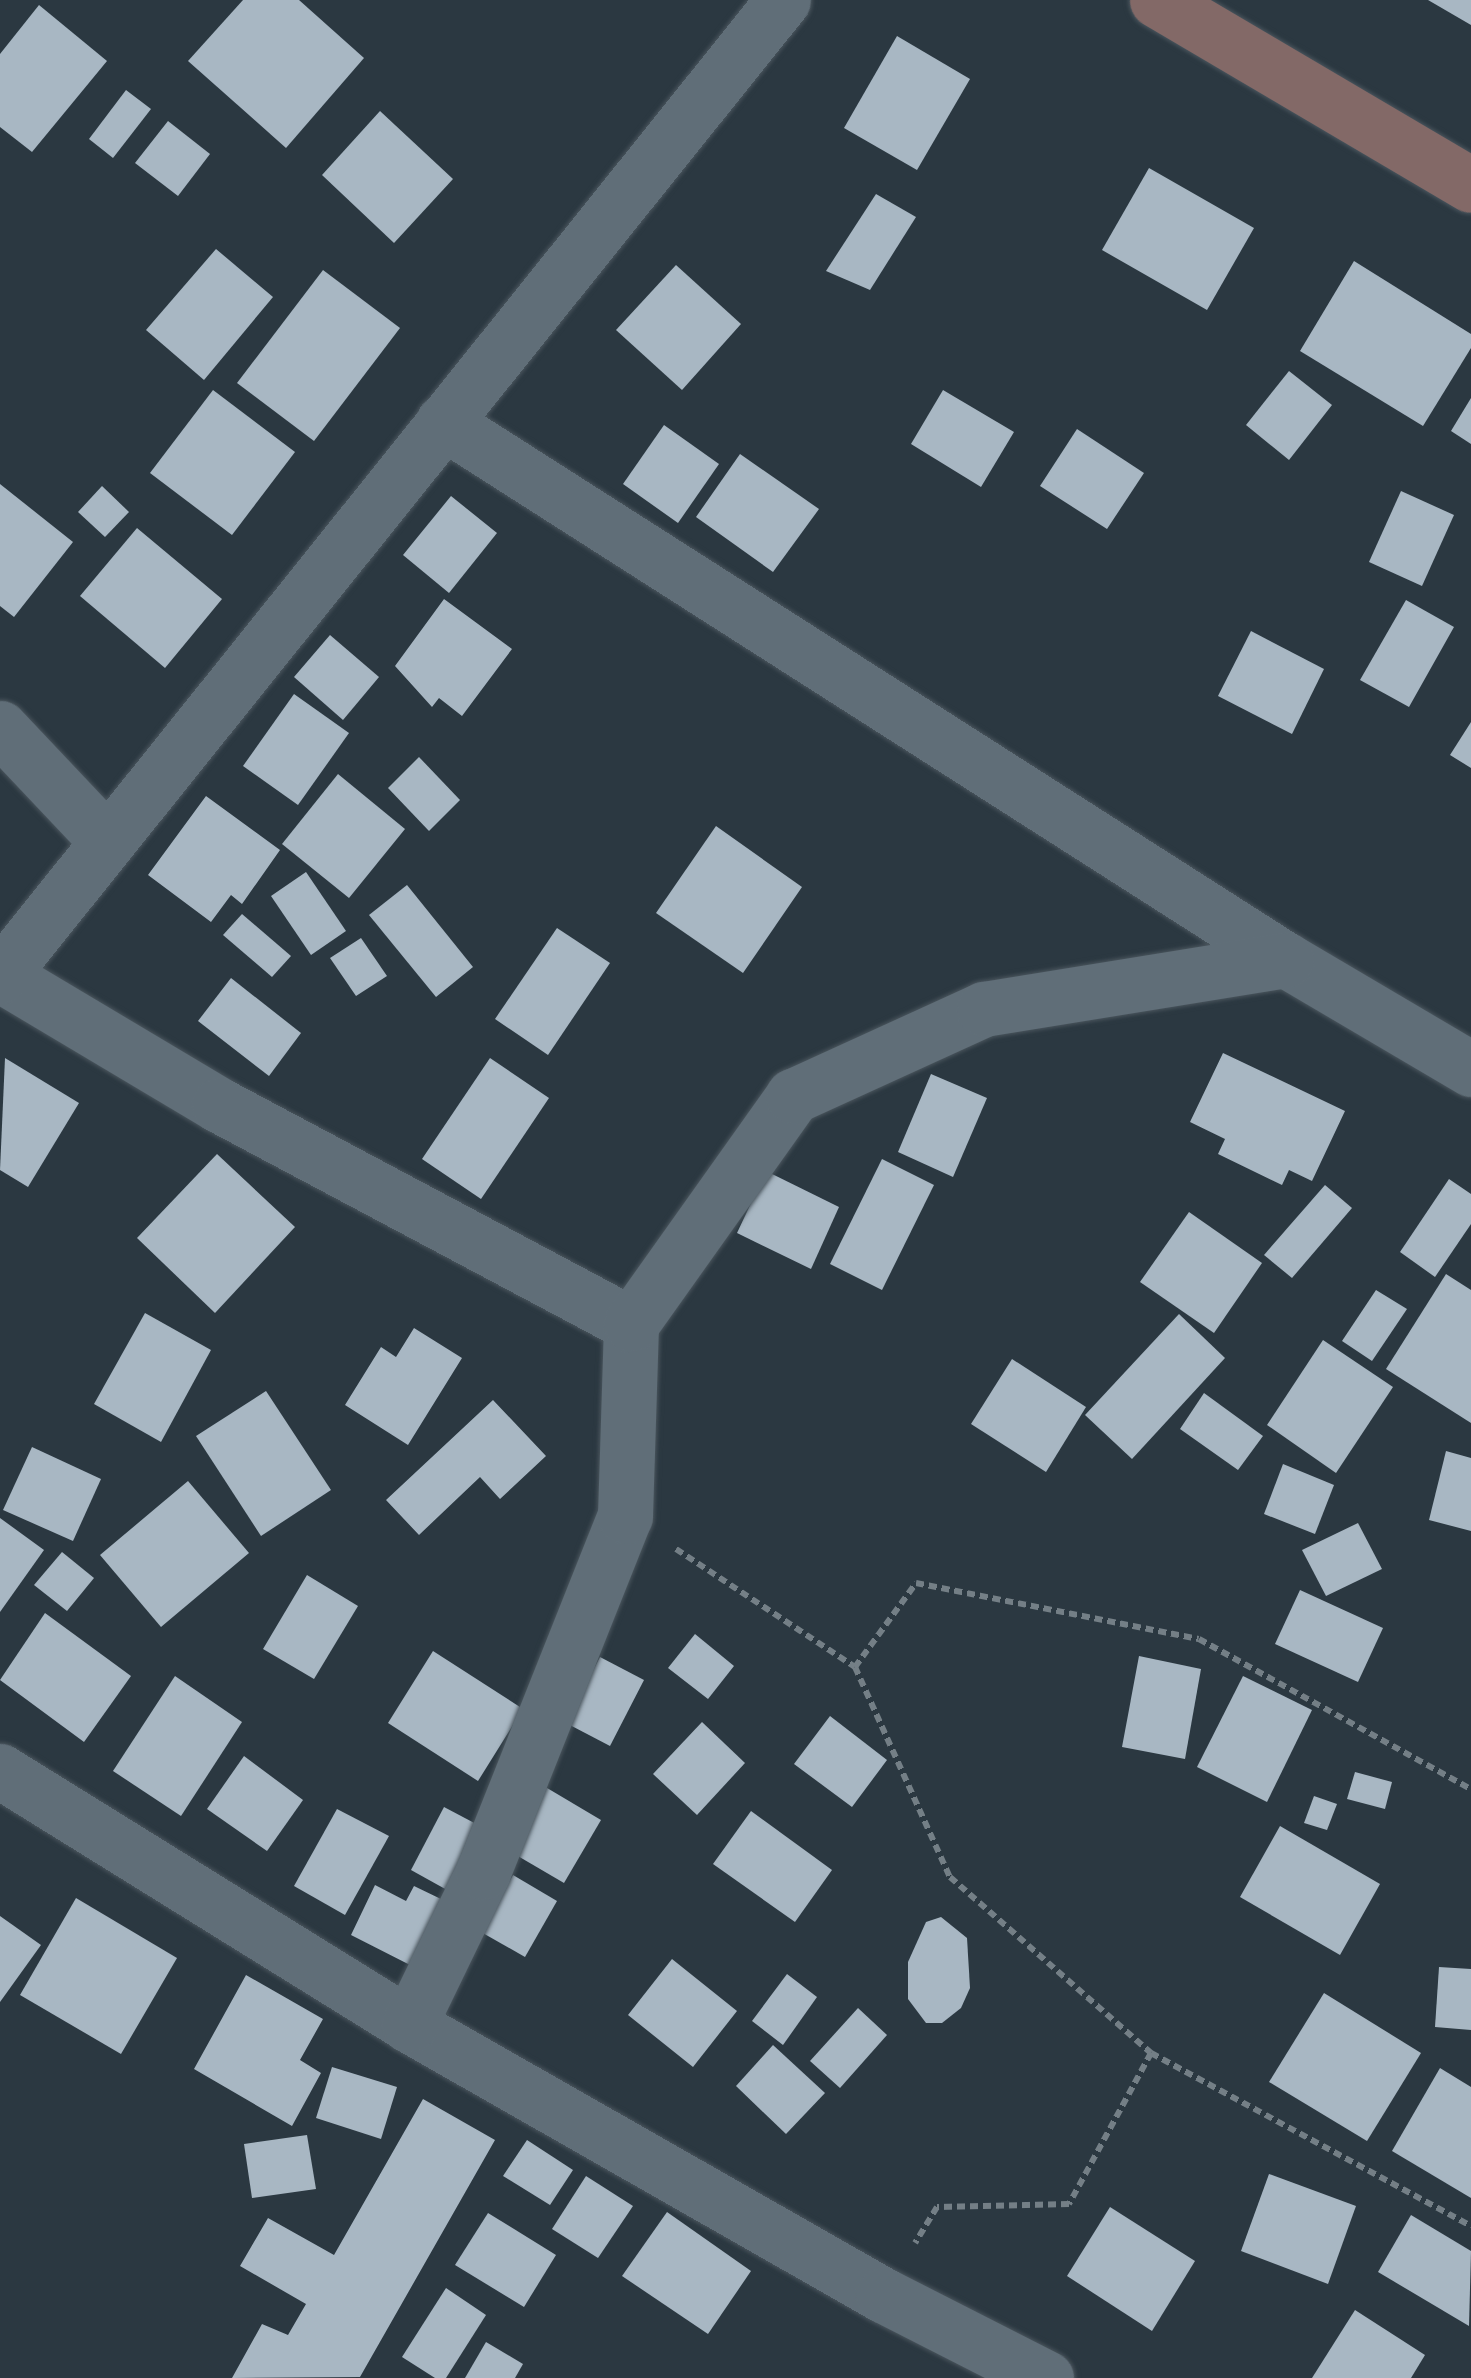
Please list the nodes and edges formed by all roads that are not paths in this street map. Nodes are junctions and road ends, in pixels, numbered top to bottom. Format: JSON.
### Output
{"nodes":[{"id":1,"x":783,"y":0,"type":"edge"},
{"id":2,"x":1157,"y":0,"type":"edge"},
{"id":3,"x":1471,"y":184,"type":"edge"},
{"id":4,"x":443,"y":422,"type":"junction"},
{"id":5,"x":0,"y":728,"type":"edge"},
{"id":6,"x":107,"y":841,"type":"junction"},
{"id":7,"x":1286,"y":960,"type":"junction"},
{"id":8,"x":0,"y":975,"type":"edge"},
{"id":9,"x":1471,"y":1069,"type":"edge"},
{"id":10,"x":631,"y":1324,"type":"junction"},
{"id":11,"x":0,"y":1771,"type":"edge"},
{"id":12,"x":409,"y":2025,"type":"junction"},
{"id":13,"x":1046,"y":2378,"type":"edge"}],
"edges":[{"from":1,"to":4,"type":"street"},
{"from":2,"to":3,"type":"street"},
{"from":4,"to":6,"type":"street"},
{"from":4,"to":7,"type":"street"},
{"from":5,"to":6,"type":"street"},
{"from":6,"to":8,"type":"street"},
{"from":7,"to":9,"type":"street"},
{"from":7,"to":10,"type":"street"},
{"from":8,"to":10,"type":"street"},
{"from":10,"to":12,"type":"street"},
{"from":11,"to":12,"type":"street"},
{"from":12,"to":13,"type":"street"}]}
